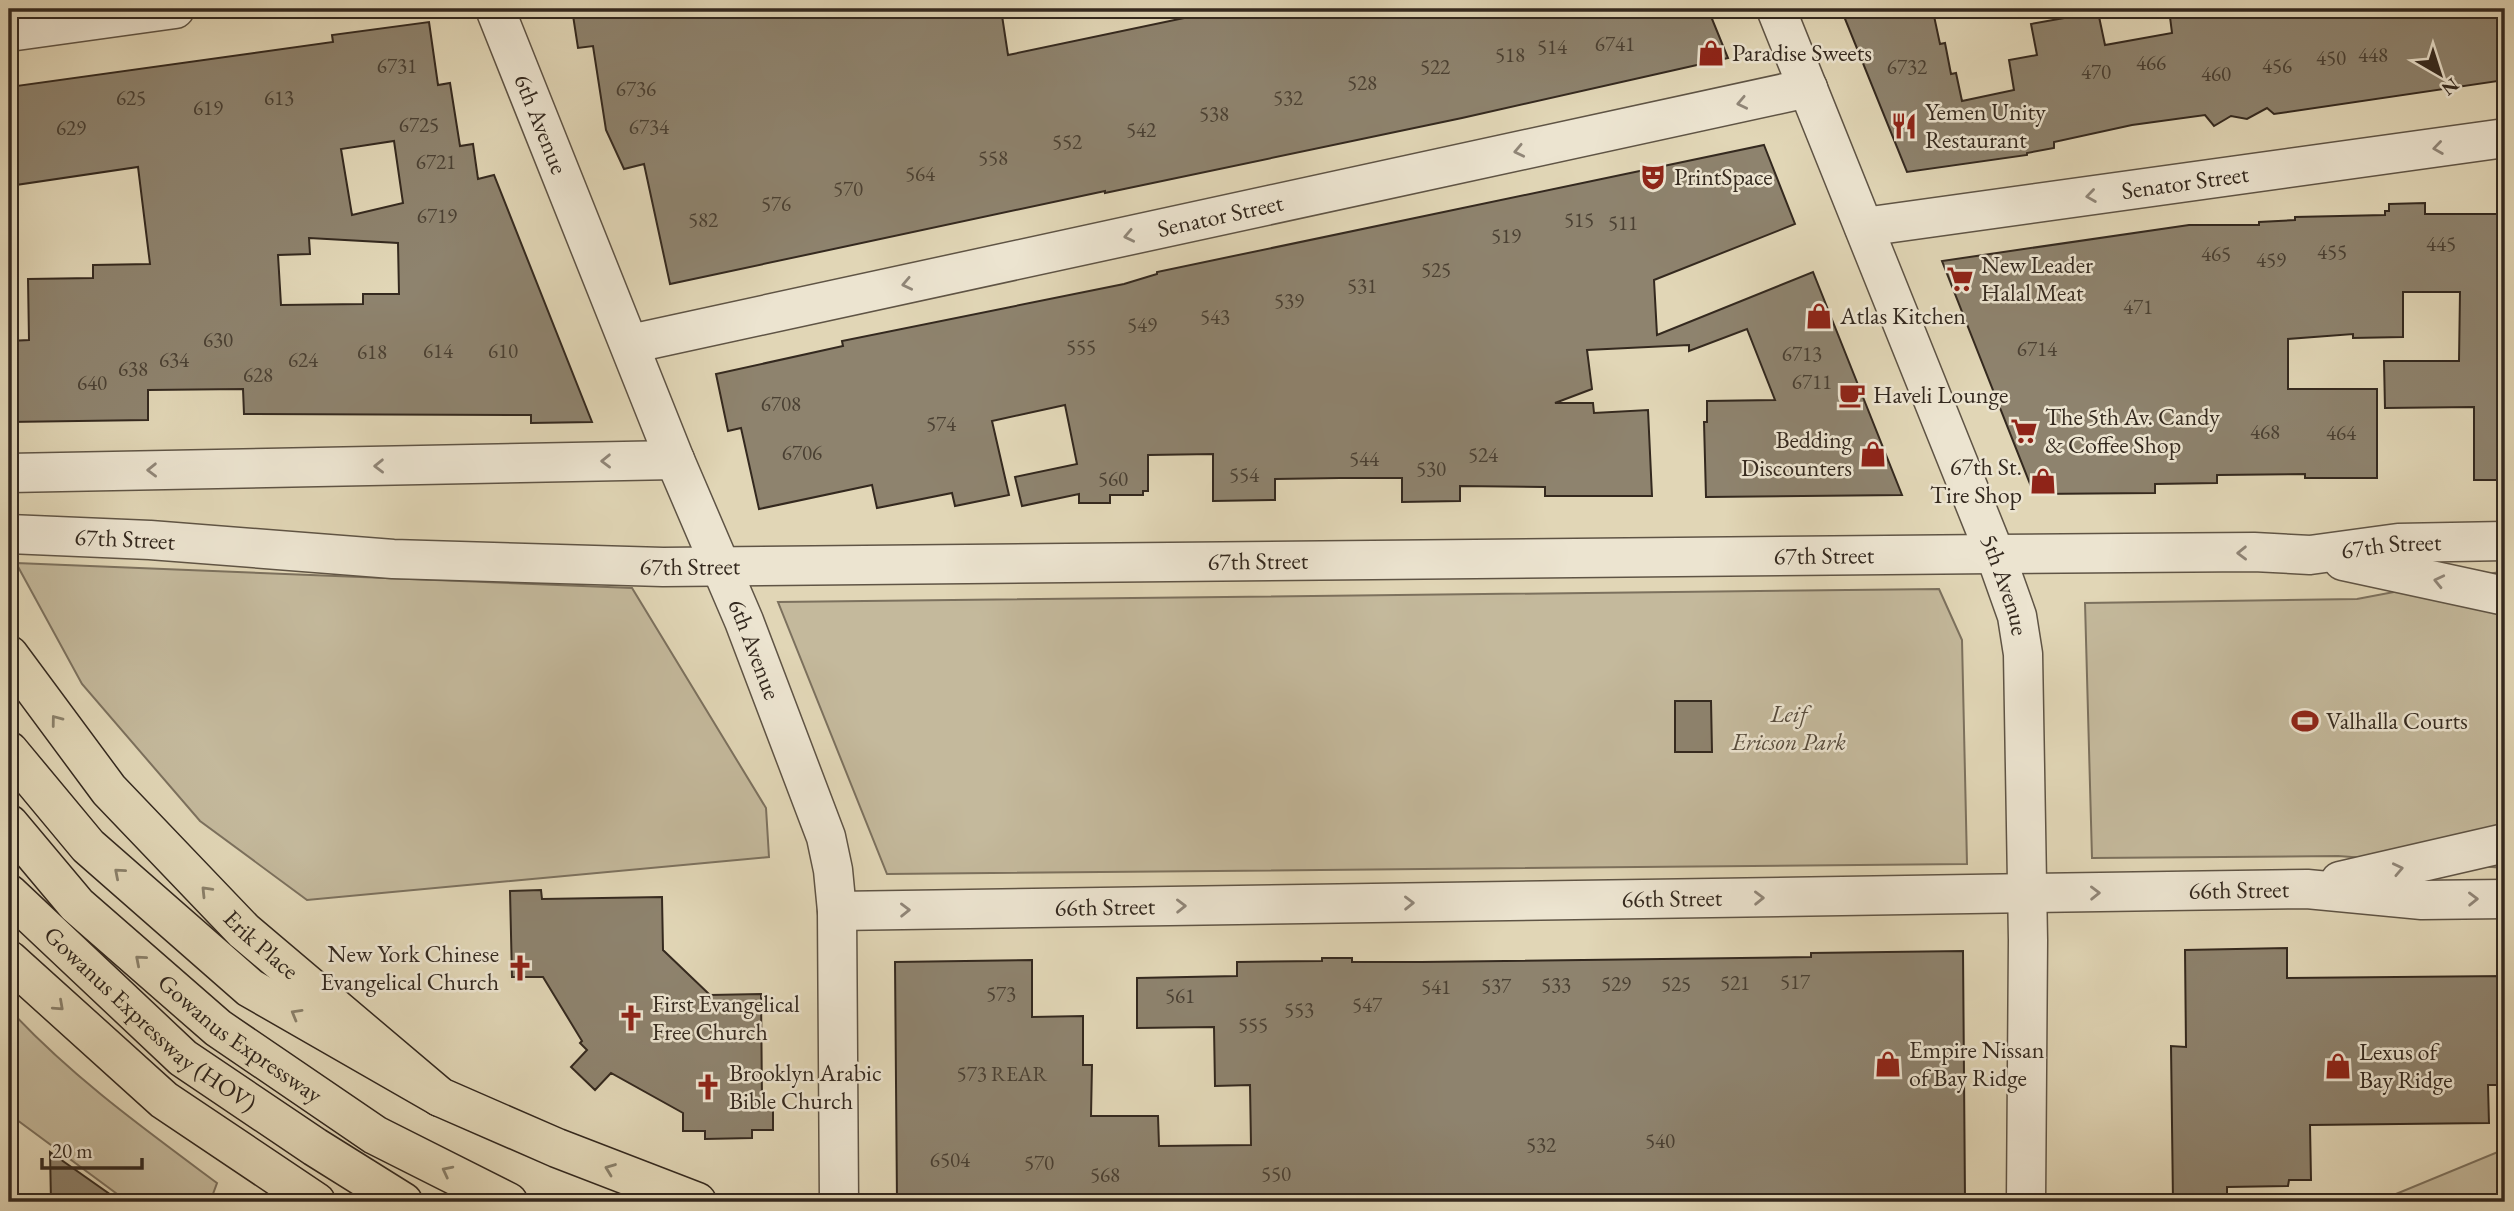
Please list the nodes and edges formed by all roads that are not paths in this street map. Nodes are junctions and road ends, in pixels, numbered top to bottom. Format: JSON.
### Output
{"nodes":[{"id":1,"x":175,"y":9,"type":"edge"},
{"id":2,"x":495,"y":9,"type":"edge"},
{"id":3,"x":1776,"y":9,"type":"edge"},
{"id":4,"x":9,"y":32,"type":"edge"},
{"id":5,"x":1808,"y":88,"type":"junction"},
{"id":6,"x":2505,"y":138,"type":"edge"},
{"id":7,"x":1864,"y":227,"type":"junction"},
{"id":8,"x":630,"y":344,"type":"junction"},
{"id":9,"x":675,"y":460,"type":"junction"},
{"id":10,"x":9,"y":473,"type":"edge"},
{"id":11,"x":9,"y":534,"type":"edge"},
{"id":12,"x":2505,"y":541,"type":"edge"},
{"id":13,"x":1995,"y":554,"type":"junction"},
{"id":14,"x":2311,"y":555,"type":"junction"},
{"id":15,"x":720,"y":566,"type":"junction"},
{"id":16,"x":2505,"y":596,"type":"edge"},
{"id":17,"x":9,"y":655,"type":"edge"},
{"id":18,"x":9,"y":751,"type":"edge"},
{"id":19,"x":9,"y":824,"type":"edge"},
{"id":20,"x":2505,"y":843,"type":"edge"},
{"id":21,"x":2307,"y":888,"type":"junction"},
{"id":22,"x":9,"y":894,"type":"edge"},
{"id":23,"x":2027,"y":894,"type":"junction"},
{"id":24,"x":2505,"y":899,"type":"edge"},
{"id":25,"x":837,"y":911,"type":"junction"},
{"id":26,"x":9,"y":960,"type":"edge"},
{"id":27,"x":440,"y":1097,"type":"junction"},
{"id":28,"x":316,"y":1202,"type":"edge"},
{"id":29,"x":403,"y":1202,"type":"edge"},
{"id":30,"x":508,"y":1202,"type":"edge"},
{"id":31,"x":697,"y":1202,"type":"edge"},
{"id":32,"x":839,"y":1202,"type":"edge"},
{"id":33,"x":2026,"y":1202,"type":"edge"}],
"edges":[{"from":1,"to":4,"type":"street"},
{"from":2,"to":8,"type":"street","name":"6th Avenue"},
{"from":3,"to":5,"type":"street","name":"5th Avenue"},
{"from":5,"to":7,"type":"street","name":"5th Avenue"},
{"from":5,"to":8,"type":"street","name":"Senator Street","one_way":true},
{"from":6,"to":7,"type":"street","name":"Senator Street","one_way":true},
{"from":7,"to":13,"type":"street","name":"5th Avenue"},
{"from":8,"to":9,"type":"street","name":"6th Avenue"},
{"from":9,"to":10,"type":"street","one_way":true},
{"from":9,"to":15,"type":"street","name":"6th Avenue"},
{"from":11,"to":15,"type":"street","name":"67th Street"},
{"from":12,"to":14,"type":"street","name":"67th Street"},
{"from":14,"to":13,"type":"street","name":"67th Street","one_way":true},
{"from":13,"to":15,"type":"street","name":"67th Street"},
{"from":13,"to":23,"type":"street","name":"5th Avenue"},
{"from":16,"to":14,"type":"street","one_way":true},
{"from":15,"to":25,"type":"street","name":"6th Avenue"},
{"from":27,"to":17,"type":"main road","name":"Erik Place","one_way":true},
{"from":27,"to":18,"type":"main road","one_way":true},
{"from":30,"to":19,"type":"main road","name":"Gowanus Expressway","one_way":true},
{"from":21,"to":20,"type":"street","one_way":true},
{"from":23,"to":21,"type":"street","name":"66th Street","one_way":true},
{"from":21,"to":24,"type":"street","name":"66th Street","one_way":true},
{"from":22,"to":29,"type":"main road","name":"Gowanus Expressway (HOV)"},
{"from":25,"to":23,"type":"street","name":"66th Street","one_way":true},
{"from":23,"to":33,"type":"street","name":"5th Avenue"},
{"from":25,"to":32,"type":"street","name":"6th Avenue"},
{"from":26,"to":28,"type":"main road","one_way":true},
{"from":31,"to":27,"type":"main road","name":"Erik Place","one_way":true}]}
